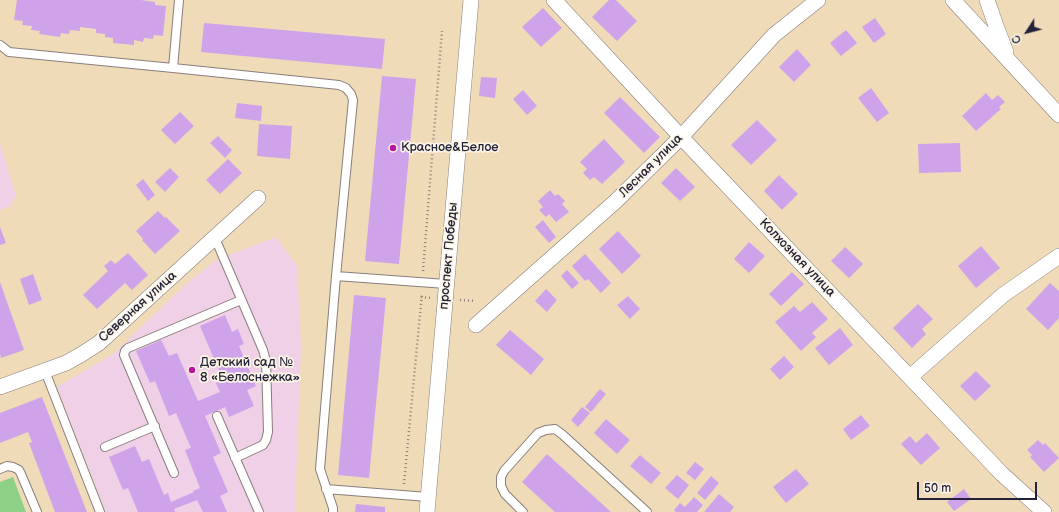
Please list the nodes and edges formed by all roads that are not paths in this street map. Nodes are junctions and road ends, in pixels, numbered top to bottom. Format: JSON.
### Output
{"nodes":[{"id":1,"x":179,"y":0,"type":"edge"},
{"id":2,"x":472,"y":0,"type":"edge"},
{"id":3,"x":554,"y":0,"type":"edge"},
{"id":4,"x":818,"y":0,"type":"edge"},
{"id":5,"x":954,"y":0,"type":"edge"},
{"id":6,"x":987,"y":0,"type":"edge"},
{"id":7,"x":0,"y":45,"type":"edge"},
{"id":8,"x":1009,"y":60,"type":"junction"},
{"id":9,"x":173,"y":68,"type":"junction"},
{"id":10,"x":1059,"y":115,"type":"edge"},
{"id":11,"x":681,"y":137,"type":"junction"},
{"id":12,"x":258,"y":198,"type":"dead end"},
{"id":13,"x":215,"y":238,"type":"junction"},
{"id":14,"x":1059,"y":256,"type":"edge"},
{"id":15,"x":336,"y":276,"type":"junction"},
{"id":16,"x":446,"y":284,"type":"junction"},
{"id":17,"x":241,"y":300,"type":"junction"},
{"id":18,"x":476,"y":325,"type":"dead end"},
{"id":19,"x":45,"y":371,"type":"junction"},
{"id":20,"x":910,"y":377,"type":"junction"},
{"id":21,"x":0,"y":388,"type":"edge"},
{"id":22,"x":217,"y":416,"type":"dead end"},
{"id":23,"x":155,"y":426,"type":"junction"},
{"id":24,"x":105,"y":447,"type":"dead end"},
{"id":25,"x":236,"y":458,"type":"junction"},
{"id":26,"x":0,"y":469,"type":"edge"},
{"id":27,"x":174,"y":473,"type":"dead end"},
{"id":28,"x":326,"y":489,"type":"junction"},
{"id":29,"x":428,"y":505,"type":"edge"},
{"id":30,"x":37,"y":512,"type":"edge"},
{"id":31,"x":100,"y":512,"type":"edge"},
{"id":32,"x":259,"y":512,"type":"edge"},
{"id":33,"x":333,"y":512,"type":"edge"},
{"id":34,"x":523,"y":512,"type":"edge"},
{"id":35,"x":647,"y":512,"type":"edge"},
{"id":36,"x":1044,"y":512,"type":"edge"}],
"edges":[{"from":1,"to":9,"type":"lane"},
{"from":2,"to":16,"type":"street","name":"проспект Победы"},
{"from":3,"to":11,"type":"street","name":"Колхозная улица"},
{"from":4,"to":11,"type":"street","name":"Лесная улица"},
{"from":5,"to":8,"type":"street"},
{"from":6,"to":8,"type":"street"},
{"from":7,"to":9,"type":"lane"},
{"from":8,"to":10,"type":"street"},
{"from":9,"to":15,"type":"lane"},
{"from":11,"to":18,"type":"street","name":"Лесная улица"},
{"from":11,"to":20,"type":"street","name":"Колхозная улица"},
{"from":12,"to":13,"type":"street","name":"Северная улица"},
{"from":13,"to":17,"type":"lane"},
{"from":13,"to":19,"type":"street","name":"Северная улица"},
{"from":14,"to":20,"type":"street"},
{"from":15,"to":16,"type":"lane"},
{"from":15,"to":28,"type":"lane"},
{"from":16,"to":29,"type":"street","name":"проспект Победы"},
{"from":17,"to":23,"type":"lane"},
{"from":17,"to":25,"type":"lane"},
{"from":19,"to":21,"type":"street","name":"Северная улица"},
{"from":19,"to":31,"type":"lane"},
{"from":20,"to":36,"type":"street","name":"Колхозная улица"},
{"from":22,"to":25,"type":"lane"},
{"from":23,"to":24,"type":"lane"},
{"from":23,"to":27,"type":"lane"},
{"from":25,"to":32,"type":"lane"},
{"from":26,"to":30,"type":"lane"},
{"from":28,"to":29,"type":"lane"},
{"from":28,"to":33,"type":"lane"},
{"from":34,"to":35,"type":"lane"}]}
